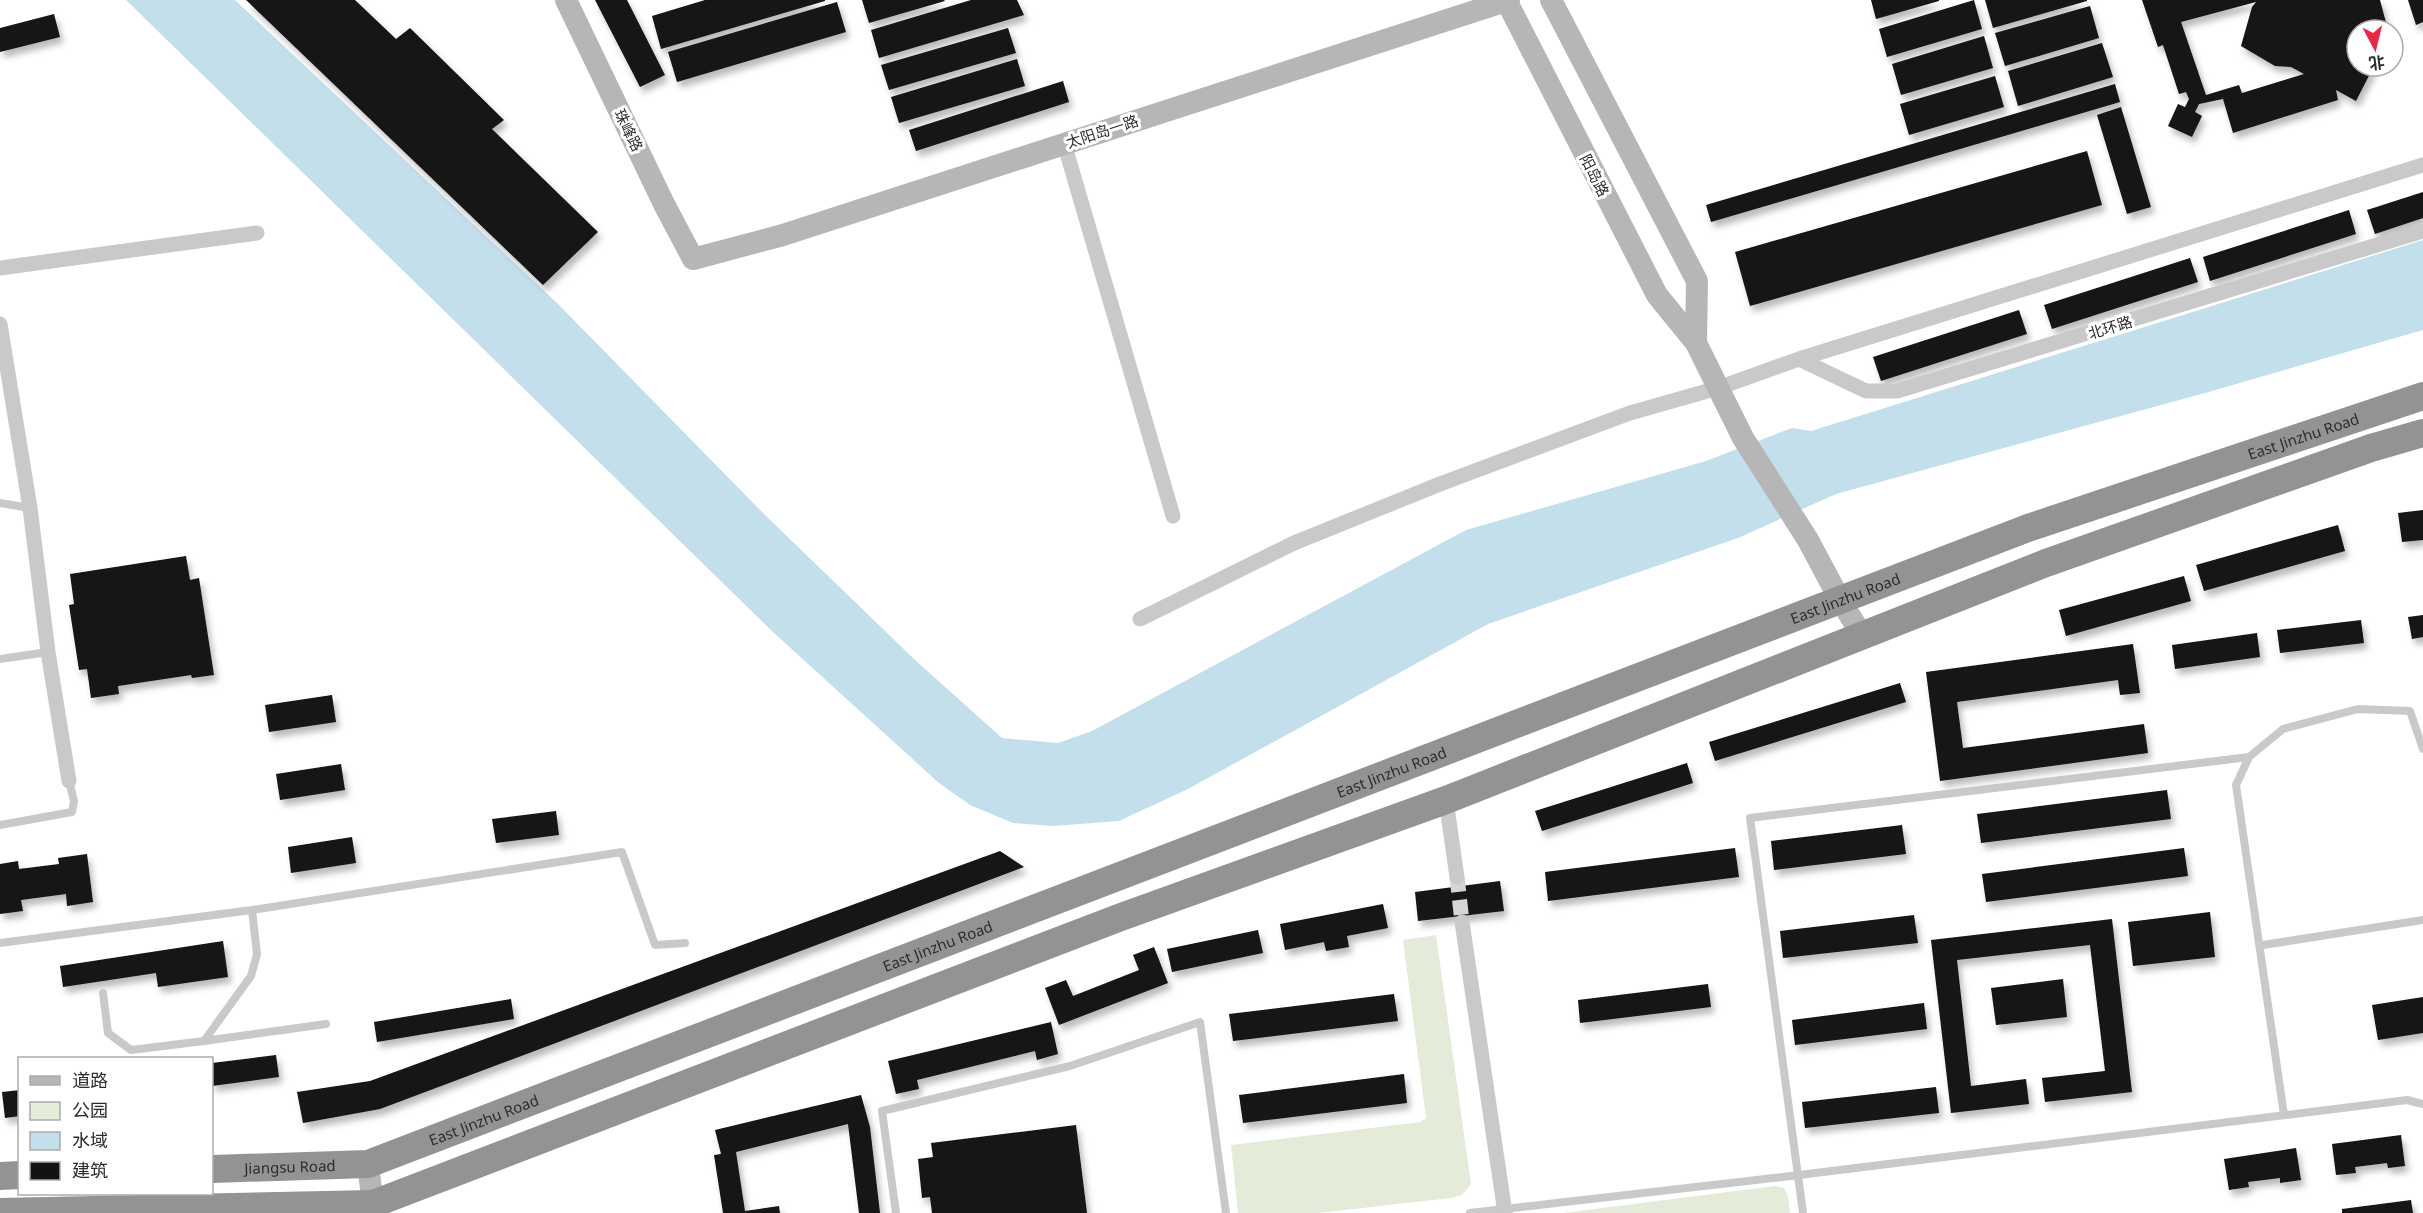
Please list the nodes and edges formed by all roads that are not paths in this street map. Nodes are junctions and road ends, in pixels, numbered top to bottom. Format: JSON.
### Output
{"nodes":[{"id":1,"x":566,"y":0,"type":"edge"},
{"id":2,"x":1507,"y":0,"type":"edge"},
{"id":3,"x":1551,"y":0,"type":"edge"},
{"id":4,"x":1064,"y":143,"type":"junction"},
{"id":5,"x":2423,"y":165,"type":"edge"},
{"id":6,"x":2423,"y":231,"type":"edge"},
{"id":7,"x":257,"y":232,"type":"dead end"},
{"id":8,"x":693,"y":259,"type":"joint"},
{"id":9,"x":0,"y":268,"type":"edge"},
{"id":10,"x":0,"y":324,"type":"edge"},
{"id":11,"x":1696,"y":343,"type":"junction"},
{"id":12,"x":1799,"y":359,"type":"junction"},
{"id":13,"x":1718,"y":388,"type":"junction"},
{"id":14,"x":2423,"y":396,"type":"edge"},
{"id":15,"x":2423,"y":433,"type":"edge"},
{"id":16,"x":0,"y":503,"type":"edge"},
{"id":17,"x":30,"y":508,"type":"junction"},
{"id":18,"x":1173,"y":516,"type":"dead end"},
{"id":19,"x":1840,"y":600,"type":"junction"},
{"id":20,"x":1140,"y":619,"type":"dead end"},
{"id":21,"x":1862,"y":635,"type":"junction"},
{"id":22,"x":48,"y":652,"type":"junction"},
{"id":23,"x":0,"y":659,"type":"edge"},
{"id":24,"x":2423,"y":749,"type":"edge"},
{"id":25,"x":2249,"y":757,"type":"junction"},
{"id":26,"x":69,"y":781,"type":"joint"},
{"id":27,"x":1446,"y":800,"type":"junction"},
{"id":28,"x":0,"y":825,"type":"edge"},
{"id":29,"x":1457,"y":877,"type":"tunnel mouth"},
{"id":30,"x":252,"y":910,"type":"junction"},
{"id":31,"x":2423,"y":920,"type":"edge"},
{"id":32,"x":1462,"y":922,"type":"tunnel mouth"},
{"id":33,"x":0,"y":943,"type":"edge"},
{"id":34,"x":685,"y":943,"type":"dead end"},
{"id":35,"x":2263,"y":945,"type":"dead end"},
{"id":36,"x":103,"y":993,"type":"dead end"},
{"id":37,"x":326,"y":1024,"type":"dead end"},
{"id":38,"x":204,"y":1041,"type":"junction"},
{"id":39,"x":2423,"y":1104,"type":"edge"},
{"id":40,"x":2284,"y":1115,"type":"junction"},
{"id":41,"x":368,"y":1164,"type":"junction"},
{"id":42,"x":213,"y":1169,"type":"edge"},
{"id":43,"x":18,"y":1175,"type":"edge"},
{"id":44,"x":0,"y":1176,"type":"edge"},
{"id":45,"x":1799,"y":1176,"type":"junction"},
{"id":46,"x":374,"y":1209,"type":"edge"},
{"id":47,"x":1505,"y":1211,"type":"edge"},
{"id":48,"x":0,"y":1212,"type":"edge"},
{"id":49,"x":896,"y":1213,"type":"edge"},
{"id":50,"x":1226,"y":1213,"type":"edge"},
{"id":51,"x":1470,"y":1213,"type":"edge"},
{"id":52,"x":1803,"y":1213,"type":"edge"}],
"edges":[{"from":1,"to":8,"type":"main road","name":"珠峰路"},
{"from":2,"to":4,"type":"main road","name":"太阳岛一路"},
{"from":2,"to":11,"type":"main road","name":"阳岛路"},
{"from":3,"to":11,"type":"main road","name":"阳岛路"},
{"from":4,"to":8,"type":"main road","name":"太阳岛一路"},
{"from":4,"to":18,"type":"street"},
{"from":5,"to":12,"type":"street"},
{"from":6,"to":12,"type":"street","name":"北环路"},
{"from":7,"to":9,"type":"street"},
{"from":10,"to":17,"type":"street"},
{"from":11,"to":13,"type":"main road","name":"阳岛路"},
{"from":12,"to":13,"type":"street"},
{"from":13,"to":19,"type":"main road","name":"阳岛路"},
{"from":13,"to":20,"type":"street"},
{"from":14,"to":19,"type":"highway","name":"East Jinzhu Road"},
{"from":15,"to":21,"type":"highway"},
{"from":16,"to":17,"type":"lane"},
{"from":17,"to":22,"type":"street"},
{"from":19,"to":21,"type":"main road","name":"阳岛路"},
{"from":19,"to":41,"type":"highway","name":"East Jinzhu Road"},
{"from":21,"to":27,"type":"highway"},
{"from":22,"to":23,"type":"lane"},
{"from":22,"to":26,"type":"street"},
{"from":24,"to":25,"type":"lane"},
{"from":25,"to":40,"type":"lane"},
{"from":25,"to":45,"type":"lane"},
{"from":26,"to":28,"type":"lane"},
{"from":27,"to":29,"type":"street"},
{"from":27,"to":46,"type":"highway"},
{"from":30,"to":33,"type":"lane"},
{"from":30,"to":34,"type":"lane"},
{"from":30,"to":38,"type":"lane"},
{"from":31,"to":35,"type":"lane"},
{"from":32,"to":47,"type":"street"},
{"from":36,"to":38,"type":"lane"},
{"from":37,"to":38,"type":"lane"},
{"from":39,"to":40,"type":"lane"},
{"from":40,"to":45,"type":"lane"},
{"from":41,"to":42,"type":"highway","name":"Jiangsu Road"},
{"from":41,"to":46,"type":"main road"},
{"from":43,"to":44,"type":"highway"},
{"from":45,"to":47,"type":"lane"},
{"from":45,"to":52,"type":"lane"},
{"from":46,"to":48,"type":"highway"},
{"from":47,"to":51,"type":"lane"},
{"from":49,"to":50,"type":"lane"}]}
